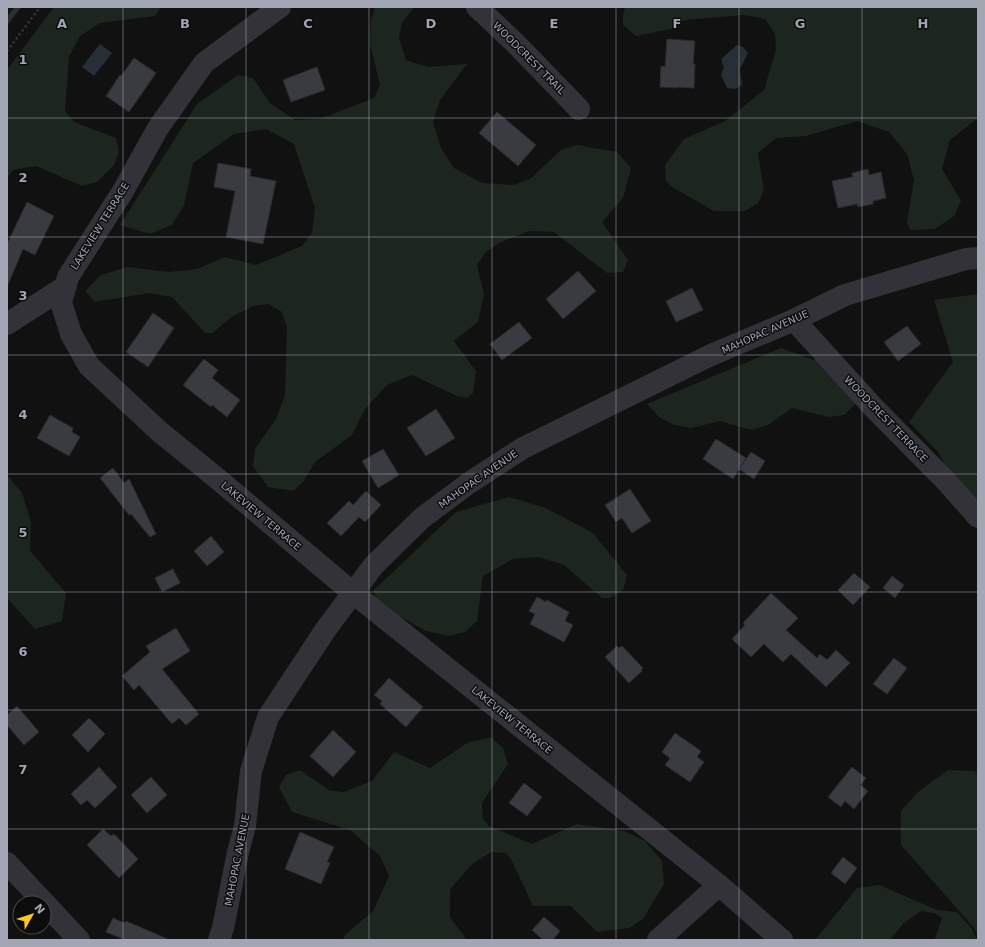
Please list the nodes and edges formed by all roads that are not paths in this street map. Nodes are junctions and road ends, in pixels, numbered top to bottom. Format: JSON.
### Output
{"nodes":[{"id":1,"x":280,"y":7,"type":"edge"},
{"id":2,"x":477,"y":7,"type":"edge"},
{"id":3,"x":579,"y":110,"type":"dead end"},
{"id":4,"x":978,"y":258,"type":"edge"},
{"id":5,"x":66,"y":286,"type":"junction"},
{"id":6,"x":794,"y":320,"type":"junction"},
{"id":7,"x":7,"y":324,"type":"edge"},
{"id":8,"x":978,"y":517,"type":"edge"},
{"id":9,"x":353,"y":594,"type":"junction"},
{"id":10,"x":7,"y":863,"type":"edge"},
{"id":11,"x":718,"y":885,"type":"junction"},
{"id":12,"x":79,"y":940,"type":"edge"},
{"id":13,"x":219,"y":940,"type":"edge"},
{"id":14,"x":658,"y":940,"type":"edge"},
{"id":15,"x":782,"y":940,"type":"edge"}],
"edges":[{"from":1,"to":5,"type":"street","name":"LAKEVIEW TERRACE"},
{"from":2,"to":3,"type":"street","name":"WOODCREST TRAIL"},
{"from":4,"to":6,"type":"street","name":"MAHOPAC AVENUE"},
{"from":5,"to":7,"type":"street"},
{"from":5,"to":9,"type":"street","name":"LAKEVIEW TERRACE"},
{"from":6,"to":8,"type":"street","name":"WOODCREST TERRACE"},
{"from":6,"to":9,"type":"street","name":"MAHOPAC AVENUE"},
{"from":9,"to":11,"type":"street","name":"LAKEVIEW TERRACE"},
{"from":9,"to":13,"type":"street","name":"MAHOPAC AVENUE"},
{"from":10,"to":12,"type":"street"},
{"from":11,"to":14,"type":"street"},
{"from":11,"to":15,"type":"street","name":"LAKEVIEW TERRACE"}]}
